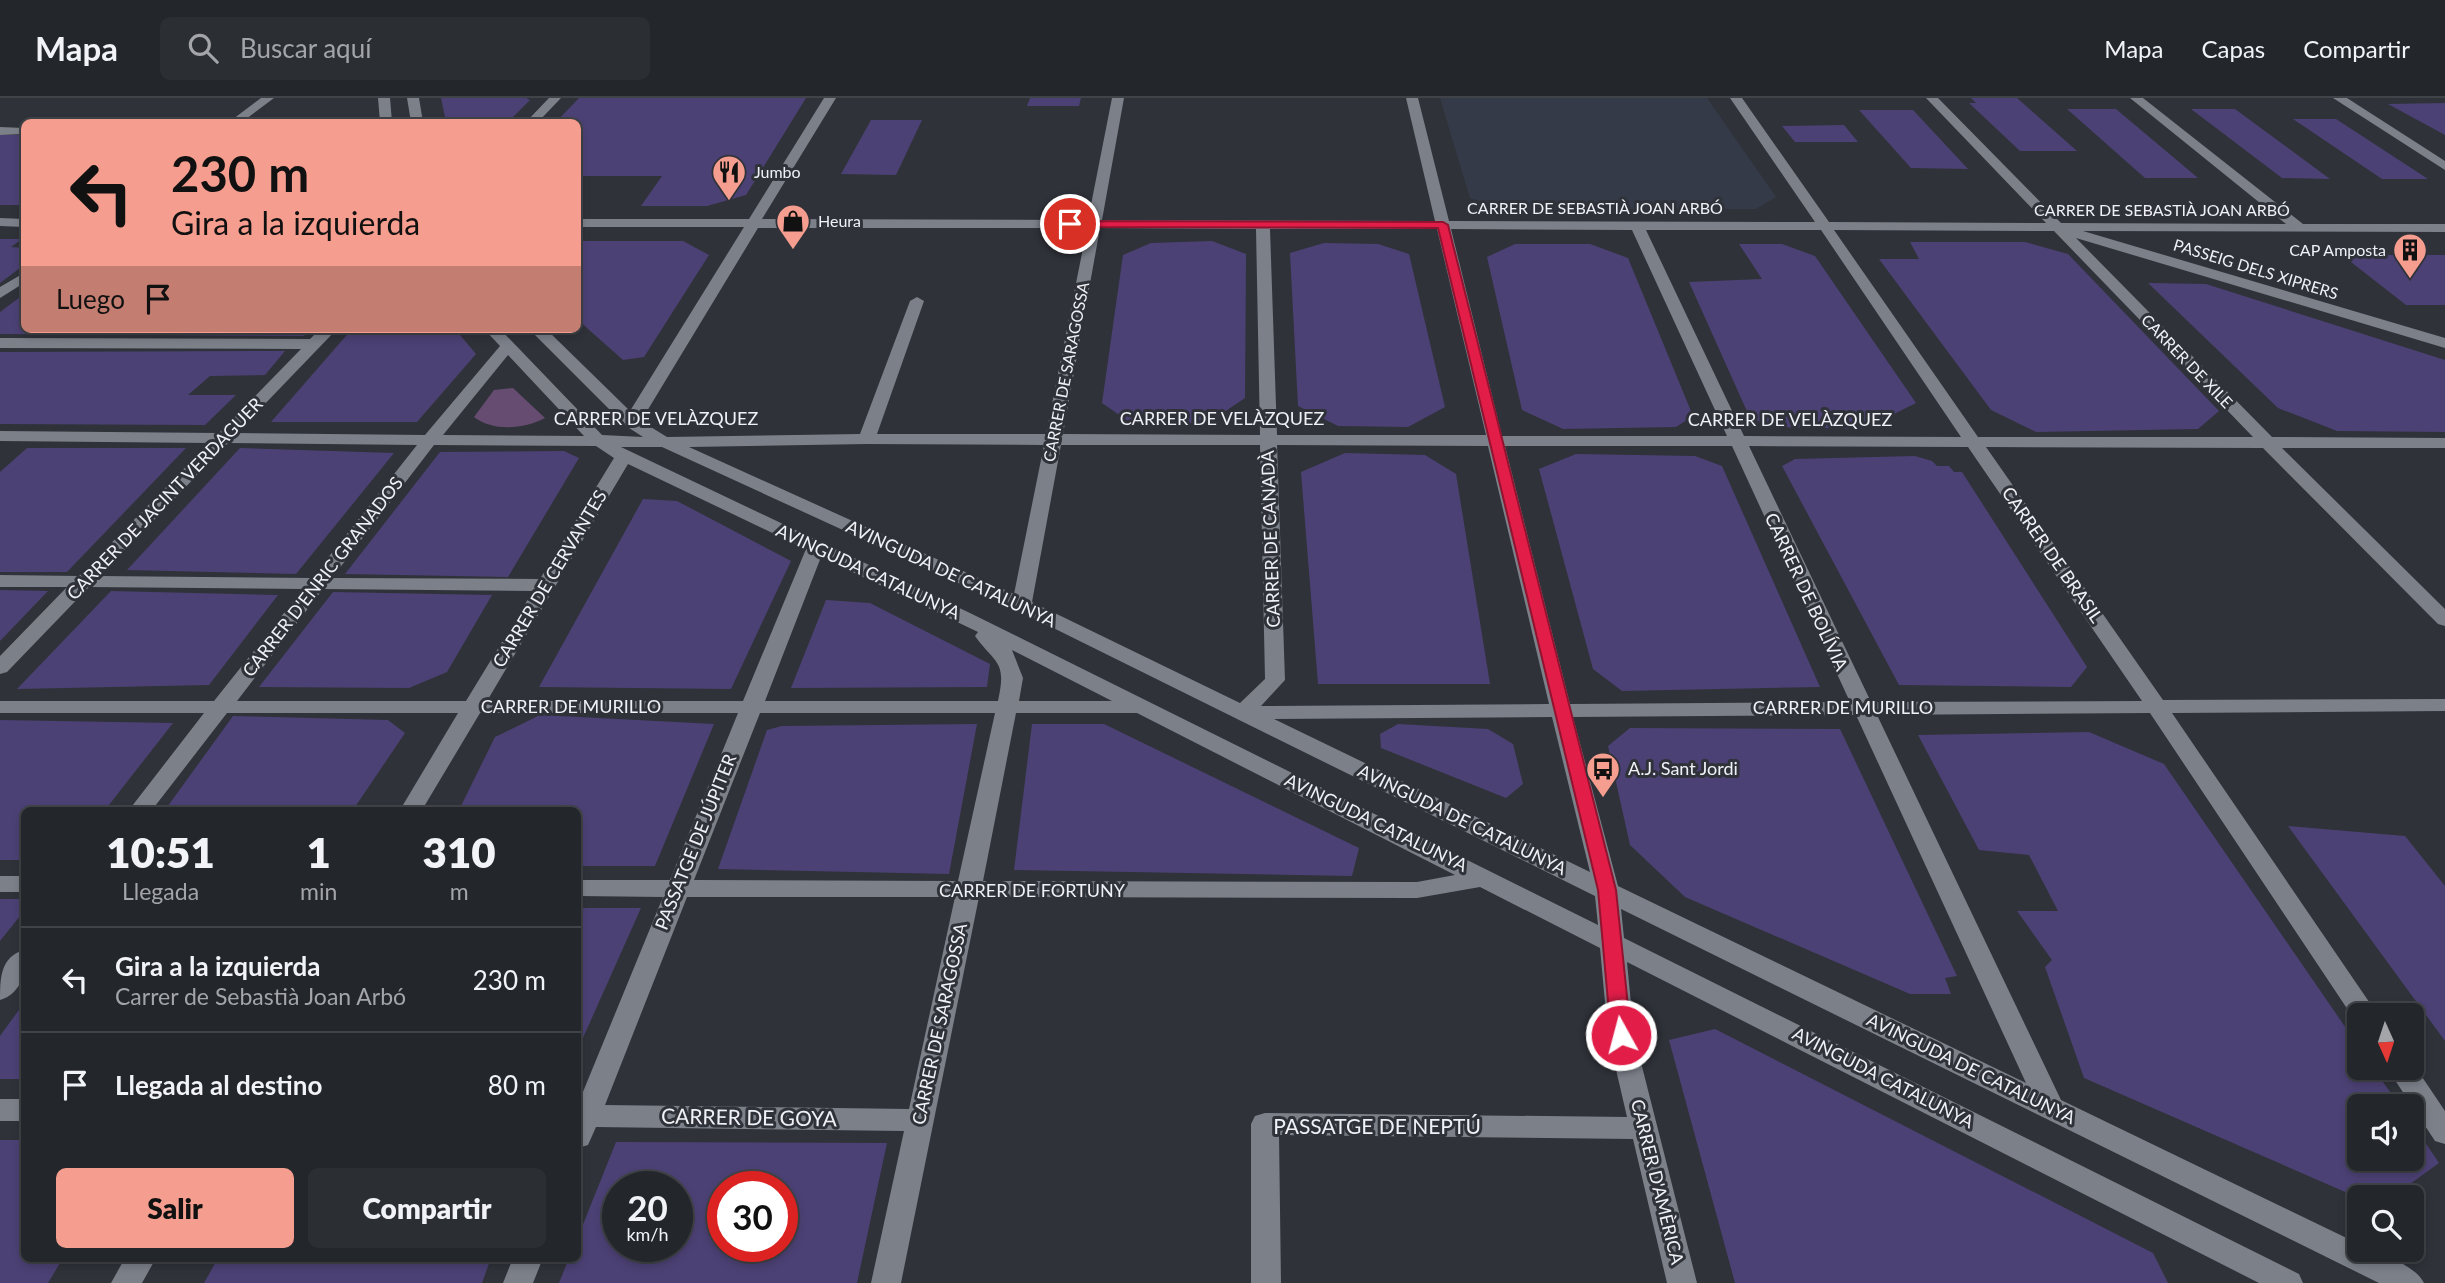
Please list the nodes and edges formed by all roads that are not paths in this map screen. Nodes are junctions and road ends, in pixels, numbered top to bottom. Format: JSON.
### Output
{"nodes":[{"id":1,"x":268,"y":98,"type":"edge"},
{"id":2,"x":384,"y":98,"type":"edge"},
{"id":3,"x":413,"y":98,"type":"edge"},
{"id":4,"x":555,"y":98,"type":"edge"},
{"id":5,"x":830,"y":98,"type":"edge"},
{"id":6,"x":1118,"y":98,"type":"edge"},
{"id":7,"x":1412,"y":98,"type":"edge"},
{"id":8,"x":1736,"y":98,"type":"edge"},
{"id":9,"x":1932,"y":98,"type":"edge"},
{"id":10,"x":2136,"y":98,"type":"edge"},
{"id":11,"x":2339,"y":98,"type":"edge"},
{"id":12,"x":239,"y":119,"type":"edge"},
{"id":13,"x":386,"y":119,"type":"edge"},
{"id":14,"x":416,"y":119,"type":"edge"},
{"id":15,"x":535,"y":119,"type":"edge"},
{"id":16,"x":0,"y":131,"type":"edge"},
{"id":17,"x":21,"y":131,"type":"edge"},
{"id":18,"x":2445,"y":166,"type":"edge"},
{"id":19,"x":0,"y":222,"type":"edge"},
{"id":20,"x":21,"y":222,"type":"edge"},
{"id":21,"x":581,"y":223,"type":"edge"},
{"id":22,"x":756,"y":223,"type":"junction"},
{"id":23,"x":1096,"y":224,"type":"junction"},
{"id":24,"x":1263,"y":224,"type":"junction"},
{"id":25,"x":1443,"y":225,"type":"junction"},
{"id":26,"x":1637,"y":226,"type":"junction"},
{"id":27,"x":1825,"y":226,"type":"junction"},
{"id":28,"x":2056,"y":227,"type":"junction"},
{"id":29,"x":2299,"y":228,"type":"junction"},
{"id":30,"x":2445,"y":228,"type":"edge"},
{"id":31,"x":21,"y":279,"type":"edge"},
{"id":32,"x":0,"y":294,"type":"edge"},
{"id":33,"x":916,"y":301,"type":"dead end"},
{"id":34,"x":325,"y":333,"type":"edge"},
{"id":35,"x":541,"y":333,"type":"edge"},
{"id":36,"x":500,"y":337,"type":"edge"},
{"id":37,"x":0,"y":343,"type":"edge"},
{"id":38,"x":314,"y":344,"type":"junction"},
{"id":39,"x":2445,"y":344,"type":"edge"},
{"id":40,"x":632,"y":422,"type":"junction"},
{"id":41,"x":8,"y":436,"type":"edge"},
{"id":42,"x":225,"y":437,"type":"junction"},
{"id":43,"x":431,"y":438,"type":"junction"},
{"id":44,"x":596,"y":439,"type":"junction"},
{"id":45,"x":867,"y":439,"type":"junction"},
{"id":46,"x":1052,"y":440,"type":"junction"},
{"id":47,"x":1268,"y":440,"type":"junction"},
{"id":48,"x":1495,"y":440,"type":"junction"},
{"id":49,"x":1735,"y":441,"type":"junction"},
{"id":50,"x":664,"y":442,"type":"junction"},
{"id":51,"x":1974,"y":442,"type":"junction"},
{"id":52,"x":2267,"y":442,"type":"junction"},
{"id":53,"x":2445,"y":443,"type":"edge"},
{"id":54,"x":0,"y":450,"type":"edge"},
{"id":55,"x":624,"y":456,"type":"junction"},
{"id":56,"x":816,"y":547,"type":"junction"},
{"id":57,"x":0,"y":581,"type":"edge"},
{"id":58,"x":84,"y":582,"type":"junction"},
{"id":59,"x":317,"y":584,"type":"junction"},
{"id":60,"x":546,"y":585,"type":"junction"},
{"id":61,"x":1022,"y":606,"type":"junction"},
{"id":62,"x":965,"y":618,"type":"junction"},
{"id":63,"x":2445,"y":620,"type":"edge"},
{"id":64,"x":0,"y":668,"type":"edge"},
{"id":65,"x":2445,"y":705,"type":"edge"},
{"id":66,"x":2156,"y":706,"type":"junction"},
{"id":67,"x":0,"y":707,"type":"edge"},
{"id":68,"x":221,"y":707,"type":"junction"},
{"id":69,"x":473,"y":707,"type":"junction"},
{"id":70,"x":751,"y":707,"type":"junction"},
{"id":71,"x":1006,"y":707,"type":"junction"},
{"id":72,"x":1142,"y":707,"type":"junction"},
{"id":73,"x":1861,"y":708,"type":"junction"},
{"id":74,"x":1560,"y":710,"type":"junction"},
{"id":75,"x":1241,"y":713,"type":"junction"},
{"id":76,"x":142,"y":807,"type":"edge"},
{"id":77,"x":413,"y":807,"type":"edge"},
{"id":78,"x":1485,"y":878,"type":"junction"},
{"id":79,"x":0,"y":884,"type":"edge"},
{"id":80,"x":21,"y":884,"type":"edge"},
{"id":81,"x":581,"y":888,"type":"edge"},
{"id":82,"x":678,"y":889,"type":"junction"},
{"id":83,"x":1607,"y":890,"type":"junction"},
{"id":84,"x":967,"y":891,"type":"junction"},
{"id":85,"x":1610,"y":941,"type":"junction"},
{"id":86,"x":21,"y":963,"type":"edge"},
{"id":87,"x":0,"y":990,"type":"edge"},
{"id":88,"x":2357,"y":1003,"type":"edge"},
{"id":89,"x":2408,"y":1080,"type":"edge"},
{"id":90,"x":2051,"y":1108,"type":"junction"},
{"id":91,"x":0,"y":1110,"type":"edge"},
{"id":92,"x":21,"y":1110,"type":"edge"},
{"id":93,"x":920,"y":1119,"type":"junction"},
{"id":94,"x":581,"y":1121,"type":"edge"},
{"id":95,"x":581,"y":1123,"type":"edge"},
{"id":96,"x":1644,"y":1128,"type":"junction"},
{"id":97,"x":2445,"y":1133,"type":"edge"},
{"id":98,"x":2203,"y":1240,"type":"junction"},
{"id":99,"x":139,"y":1262,"type":"edge"},
{"id":100,"x":526,"y":1262,"type":"edge"},
{"id":101,"x":126,"y":1283,"type":"edge"},
{"id":102,"x":518,"y":1283,"type":"edge"},
{"id":103,"x":886,"y":1283,"type":"edge"},
{"id":104,"x":1266,"y":1283,"type":"edge"},
{"id":105,"x":1682,"y":1283,"type":"edge"},
{"id":106,"x":2255,"y":1283,"type":"edge"},
{"id":107,"x":2288,"y":1283,"type":"edge"},
{"id":108,"x":2409,"y":1283,"type":"edge"}],
"edges":[{"from":1,"to":12,"type":"street"},
{"from":2,"to":13,"type":"street"},
{"from":3,"to":14,"type":"street"},
{"from":4,"to":15,"type":"street"},
{"from":5,"to":22,"type":"street"},
{"from":6,"to":23,"type":"street","name":"CARRER DE SARAGOSSA"},
{"from":7,"to":25,"type":"street","name":"CARRER D'AMÈRICA"},
{"from":8,"to":27,"type":"street","name":"CARRER DE BRASIL"},
{"from":9,"to":28,"type":"street","name":"CARRER DE XILE"},
{"from":10,"to":29,"type":"street"},
{"from":11,"to":18,"type":"street"},
{"from":16,"to":17,"type":"street"},
{"from":19,"to":20,"type":"street"},
{"from":21,"to":22,"type":"street","name":"CARRER DE SEBASTIÀ JOAN ARBÓ"},
{"from":22,"to":23,"type":"street","name":"CARRER DE SEBASTIÀ JOAN ARBÓ"},
{"from":22,"to":40,"type":"street"},
{"from":23,"to":24,"type":"street","name":"CARRER DE SEBASTIÀ JOAN ARBÓ"},
{"from":23,"to":46,"type":"street","name":"CARRER DE SARAGOSSA"},
{"from":24,"to":25,"type":"street","name":"CARRER DE SEBASTIÀ JOAN ARBÓ"},
{"from":24,"to":47,"type":"street","name":"CARRER DE CANADÀ"},
{"from":25,"to":26,"type":"street","name":"CARRER DE SEBASTIÀ JOAN ARBÓ"},
{"from":25,"to":48,"type":"street","name":"CARRER D'AMÈRICA"},
{"from":26,"to":27,"type":"street","name":"CARRER DE SEBASTIÀ JOAN ARBÓ"},
{"from":26,"to":49,"type":"street","name":"CARRER DE BOLÍVIA"},
{"from":27,"to":28,"type":"street","name":"CARRER DE SEBASTIÀ JOAN ARBÓ"},
{"from":27,"to":51,"type":"street","name":"CARRER DE BRASIL"},
{"from":28,"to":29,"type":"street","name":"CARRER DE SEBASTIÀ JOAN ARBÓ"},
{"from":28,"to":39,"type":"street","name":"PASSEIG DELS XIPRERS"},
{"from":28,"to":52,"type":"street","name":"CARRER DE XILE"},
{"from":29,"to":30,"type":"street","name":"CARRER DE SEBASTIÀ JOAN ARBÓ"},
{"from":31,"to":32,"type":"street"},
{"from":33,"to":45,"type":"street"},
{"from":34,"to":38,"type":"street","name":"CARRER DE JACINT VERDAGUER"},
{"from":35,"to":40,"type":"street","name":"AVINGUDA DE CATALUNYA"},
{"from":36,"to":43,"type":"street","name":"CARRER D'ENRIC GRANADOS"},
{"from":36,"to":44,"type":"street","name":"AVINGUDA CATALUNYA"},
{"from":37,"to":38,"type":"street"},
{"from":38,"to":42,"type":"street","name":"CARRER DE JACINT VERDAGUER"},
{"from":40,"to":50,"type":"street","name":"AVINGUDA DE CATALUNYA"},
{"from":41,"to":42,"type":"street","name":"CARRER DE VELÀZQUEZ"},
{"from":41,"to":54,"type":"street"},
{"from":42,"to":43,"type":"street","name":"CARRER DE VELÀZQUEZ"},
{"from":42,"to":58,"type":"street","name":"CARRER DE JACINT VERDAGUER"},
{"from":43,"to":44,"type":"street","name":"CARRER DE VELÀZQUEZ"},
{"from":43,"to":59,"type":"street","name":"CARRER D'ENRIC GRANADOS"},
{"from":44,"to":50,"type":"street","name":"CARRER DE VELÀZQUEZ"},
{"from":44,"to":55,"type":"street","name":"AVINGUDA CATALUNYA"},
{"from":45,"to":46,"type":"street","name":"CARRER DE VELÀZQUEZ"},
{"from":45,"to":50,"type":"street","name":"CARRER DE VELÀZQUEZ"},
{"from":46,"to":47,"type":"street","name":"CARRER DE VELÀZQUEZ"},
{"from":46,"to":61,"type":"street","name":"CARRER DE SARAGOSSA"},
{"from":47,"to":48,"type":"street","name":"CARRER DE VELÀZQUEZ"},
{"from":47,"to":75,"type":"street","name":"CARRER DE CANADÀ"},
{"from":48,"to":49,"type":"street","name":"CARRER DE VELÀZQUEZ"},
{"from":48,"to":74,"type":"street","name":"CARRER D'AMÈRICA"},
{"from":49,"to":51,"type":"street","name":"CARRER DE VELÀZQUEZ"},
{"from":49,"to":73,"type":"street","name":"CARRER DE BOLÍVIA"},
{"from":50,"to":61,"type":"street","name":"AVINGUDA DE CATALUNYA"},
{"from":51,"to":52,"type":"street","name":"CARRER DE VELÀZQUEZ"},
{"from":51,"to":66,"type":"street","name":"CARRER DE BRASIL"},
{"from":52,"to":53,"type":"street","name":"CARRER DE VELÀZQUEZ"},
{"from":52,"to":63,"type":"street","name":"CARRER DE XILE"},
{"from":55,"to":56,"type":"street","name":"AVINGUDA CATALUNYA"},
{"from":55,"to":60,"type":"street","name":"CARRER DE CERVANTES"},
{"from":56,"to":62,"type":"street","name":"AVINGUDA CATALUNYA"},
{"from":56,"to":70,"type":"street","name":"PASSATGE DE JÚPITER"},
{"from":57,"to":58,"type":"street"},
{"from":58,"to":59,"type":"street"},
{"from":58,"to":64,"type":"street","name":"CARRER DE JACINT VERDAGUER"},
{"from":59,"to":60,"type":"street"},
{"from":59,"to":68,"type":"street","name":"CARRER D'ENRIC GRANADOS"},
{"from":60,"to":69,"type":"street","name":"CARRER DE CERVANTES"},
{"from":61,"to":75,"type":"street","name":"AVINGUDA DE CATALUNYA"},
{"from":62,"to":71,"type":"street","name":"CARRER DE SARAGOSSA"},
{"from":62,"to":72,"type":"street","name":"AVINGUDA CATALUNYA"},
{"from":65,"to":66,"type":"street","name":"CARRER DE MURILLO"},
{"from":66,"to":73,"type":"street","name":"CARRER DE MURILLO"},
{"from":66,"to":88,"type":"street","name":"CARRER DE BRASIL"},
{"from":67,"to":68,"type":"street","name":"CARRER DE MURILLO"},
{"from":68,"to":69,"type":"street","name":"CARRER DE MURILLO"},
{"from":68,"to":76,"type":"street","name":"CARRER D'ENRIC GRANADOS"},
{"from":69,"to":70,"type":"street","name":"CARRER DE MURILLO"},
{"from":69,"to":77,"type":"street","name":"CARRER DE CERVANTES"},
{"from":70,"to":71,"type":"street","name":"CARRER DE MURILLO"},
{"from":70,"to":82,"type":"street","name":"PASSATGE DE JÚPITER"},
{"from":71,"to":72,"type":"street","name":"CARRER DE MURILLO"},
{"from":71,"to":84,"type":"street","name":"CARRER DE SARAGOSSA"},
{"from":72,"to":78,"type":"street","name":"AVINGUDA CATALUNYA"},
{"from":73,"to":74,"type":"street","name":"CARRER DE MURILLO"},
{"from":73,"to":90,"type":"street","name":"CARRER DE BOLÍVIA"},
{"from":74,"to":75,"type":"street","name":"CARRER DE MURILLO"},
{"from":74,"to":83,"type":"street","name":"CARRER D'AMÈRICA"},
{"from":75,"to":83,"type":"street","name":"AVINGUDA DE CATALUNYA"},
{"from":78,"to":84,"type":"street","name":"CARRER DE FORTUNY"},
{"from":78,"to":85,"type":"street","name":"AVINGUDA CATALUNYA"},
{"from":79,"to":80,"type":"street"},
{"from":81,"to":82,"type":"street","name":"CARRER DE FORTUNY"},
{"from":82,"to":84,"type":"street","name":"CARRER DE FORTUNY"},
{"from":82,"to":94,"type":"street","name":"PASSATGE DE JÚPITER"},
{"from":83,"to":85,"type":"street","name":"CARRER D'AMÈRICA"},
{"from":83,"to":90,"type":"street","name":"AVINGUDA DE CATALUNYA"},
{"from":84,"to":93,"type":"street","name":"CARRER DE SARAGOSSA"},
{"from":85,"to":96,"type":"street","name":"CARRER D'AMÈRICA"},
{"from":85,"to":98,"type":"street","name":"AVINGUDA CATALUNYA"},
{"from":86,"to":87,"type":"street"},
{"from":89,"to":97,"type":"street"},
{"from":90,"to":108,"type":"street","name":"AVINGUDA DE CATALUNYA"},
{"from":91,"to":92,"type":"street"},
{"from":93,"to":95,"type":"street","name":"CARRER DE GOYA"},
{"from":93,"to":103,"type":"street","name":"CARRER DE SARAGOSSA"},
{"from":96,"to":104,"type":"street","name":"PASSATGE DE NEPTÚ"},
{"from":96,"to":105,"type":"street","name":"CARRER D'AMÈRICA"},
{"from":98,"to":106,"type":"street"},
{"from":98,"to":107,"type":"street","name":"AVINGUDA CATALUNYA"},
{"from":99,"to":101,"type":"street"},
{"from":100,"to":102,"type":"street"}]}
